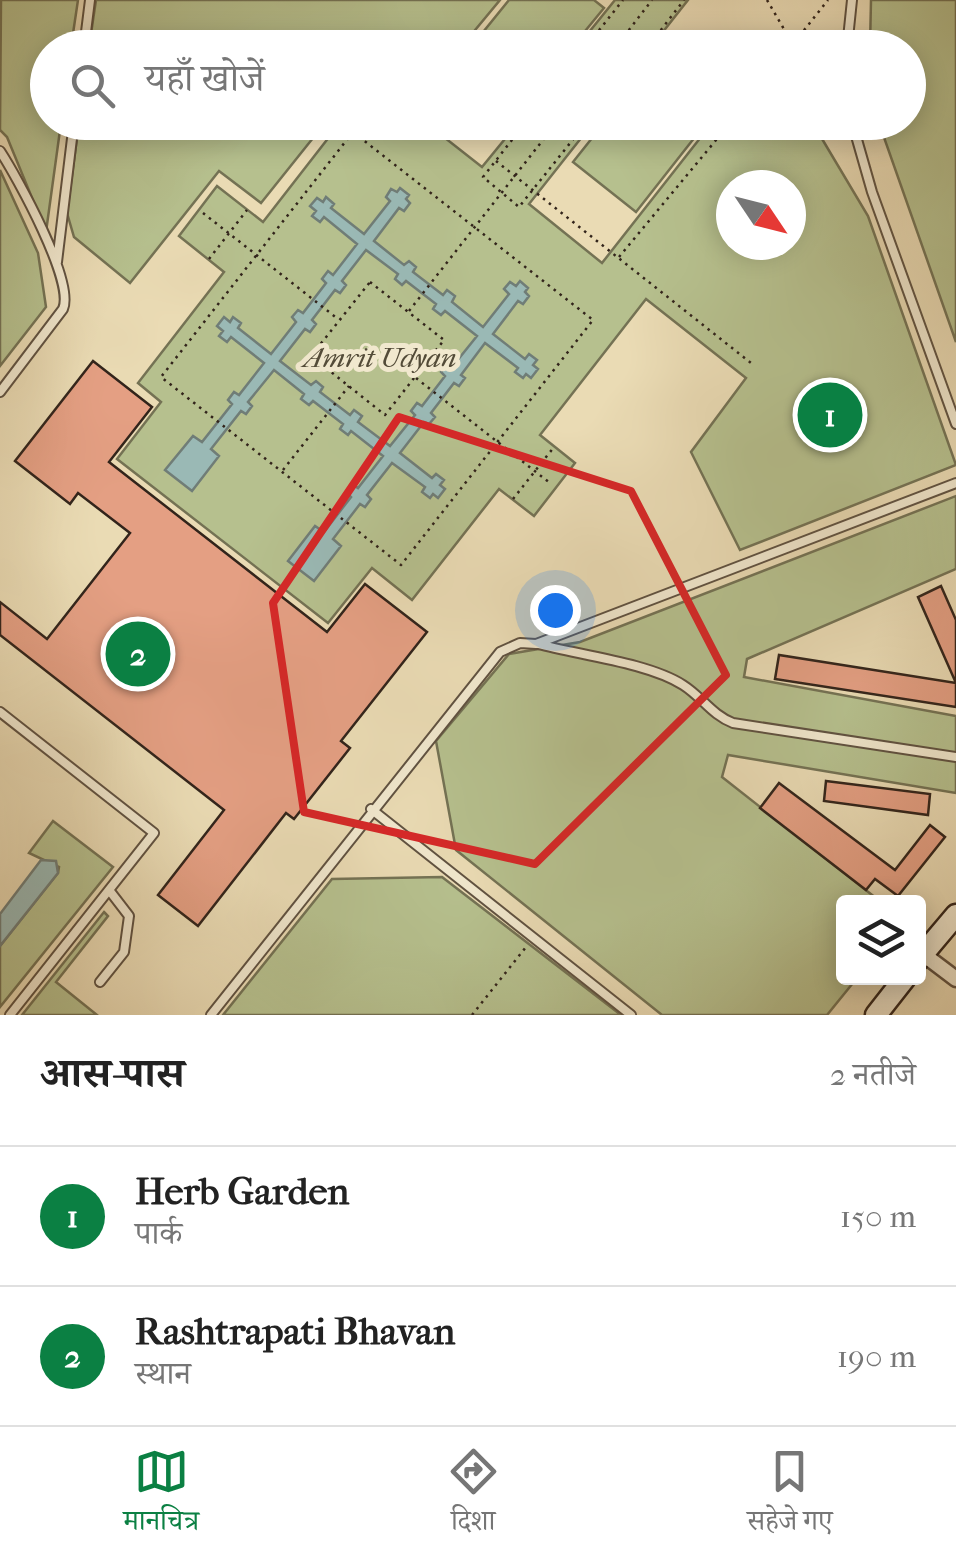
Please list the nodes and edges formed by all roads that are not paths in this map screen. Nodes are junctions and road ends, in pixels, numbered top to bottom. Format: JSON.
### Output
{"nodes":[{"id":1,"x":90,"y":0,"type":"edge"},
{"id":2,"x":852,"y":0,"type":"edge"},
{"id":3,"x":86,"y":30,"type":"edge"},
{"id":4,"x":849,"y":30,"type":"edge"},
{"id":5,"x":72,"y":140,"type":"edge"},
{"id":6,"x":857,"y":140,"type":"edge"},
{"id":7,"x":0,"y":151,"type":"edge"},
{"id":8,"x":56,"y":263,"type":"junction"},
{"id":9,"x":0,"y":392,"type":"edge"},
{"id":10,"x":956,"y":424,"type":"edge"},
{"id":11,"x":956,"y":483,"type":"edge"},
{"id":12,"x":536,"y":644,"type":"junction"},
{"id":13,"x":0,"y":712,"type":"edge"},
{"id":14,"x":956,"y":757,"type":"edge"},
{"id":15,"x":371,"y":809,"type":"junction"},
{"id":16,"x":109,"y":890,"type":"junction"},
{"id":17,"x":956,"y":915,"type":"edge"},
{"id":18,"x":926,"y":951,"type":"edge"},
{"id":19,"x":926,"y":960,"type":"edge"},
{"id":20,"x":956,"y":980,"type":"edge"},
{"id":21,"x":100,"y":982,"type":"dead end"},
{"id":22,"x":900,"y":985,"type":"edge"},
{"id":23,"x":10,"y":1015,"type":"edge"},
{"id":24,"x":211,"y":1015,"type":"edge"},
{"id":25,"x":631,"y":1015,"type":"edge"},
{"id":26,"x":876,"y":1015,"type":"edge"}],
"edges":[{"from":1,"to":3,"type":"lane"},
{"from":2,"to":4,"type":"lane"},
{"from":5,"to":8,"type":"lane"},
{"from":6,"to":10,"type":"lane"},
{"from":7,"to":8,"type":"lane"},
{"from":8,"to":9,"type":"lane"},
{"from":11,"to":12,"type":"lane"},
{"from":12,"to":14,"type":"lane"},
{"from":12,"to":15,"type":"lane"},
{"from":13,"to":16,"type":"lane"},
{"from":15,"to":24,"type":"lane"},
{"from":15,"to":25,"type":"lane"},
{"from":16,"to":21,"type":"lane"},
{"from":16,"to":23,"type":"lane"},
{"from":17,"to":18,"type":"street"},
{"from":19,"to":20,"type":"street"},
{"from":22,"to":26,"type":"street"}]}
